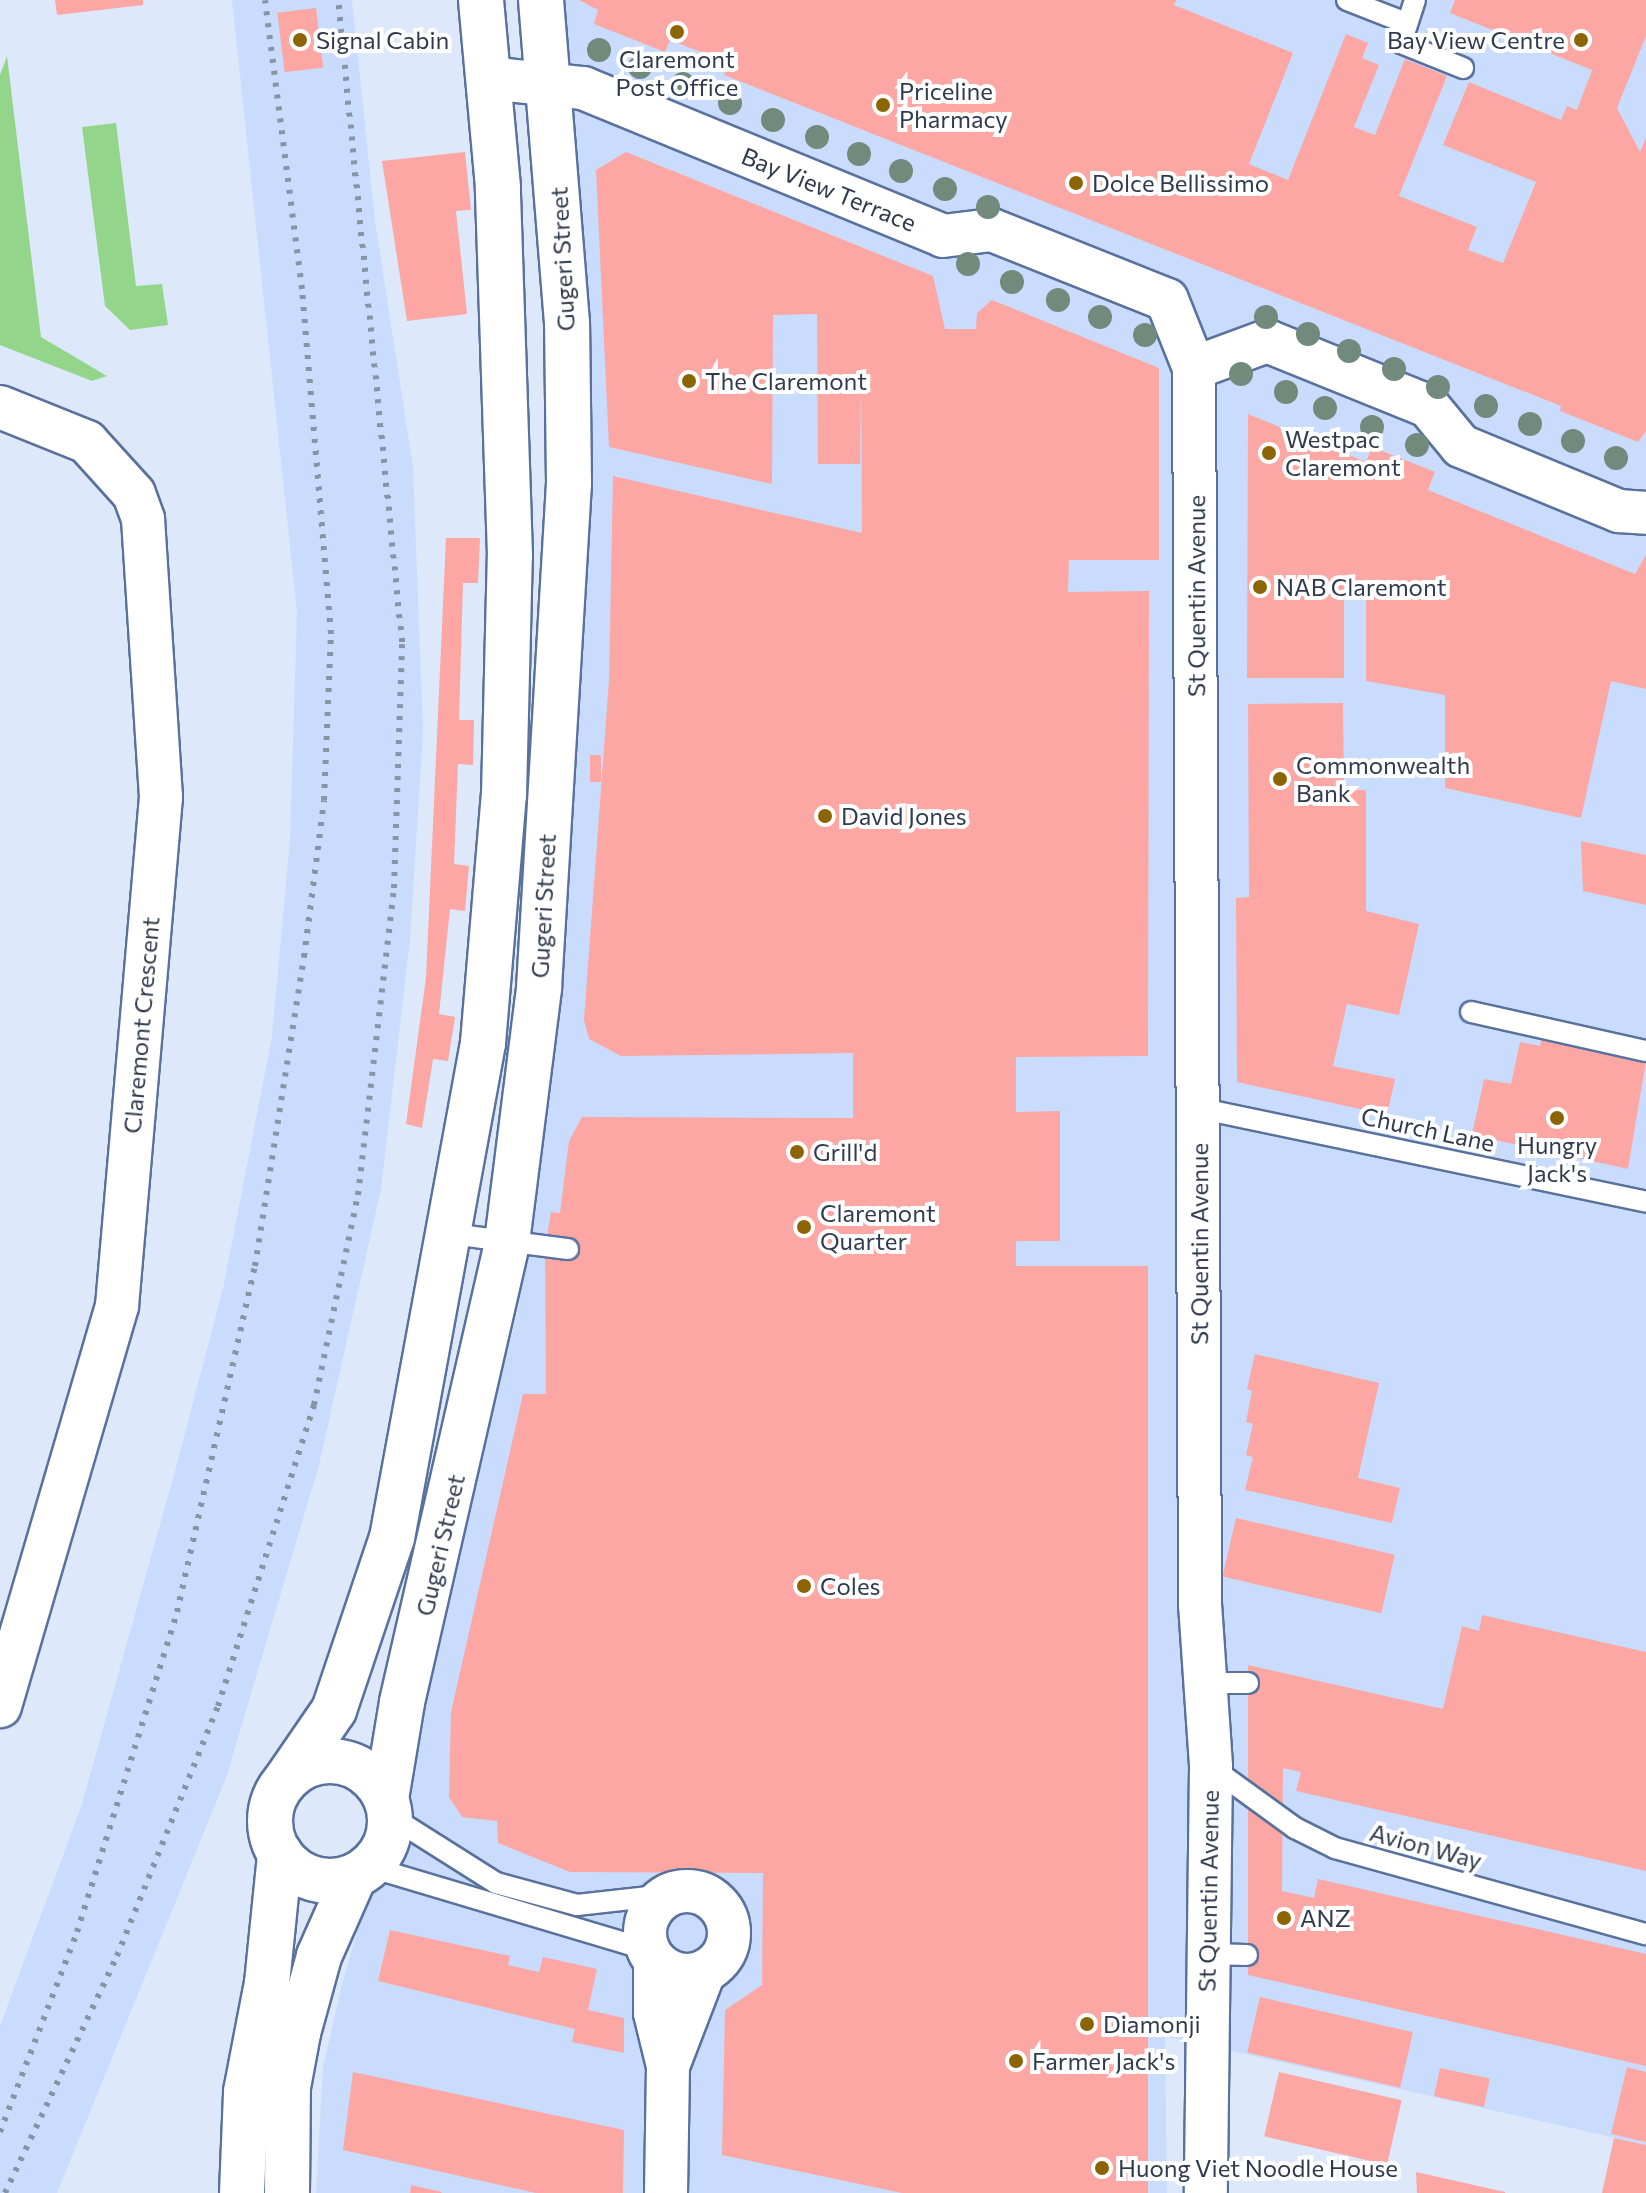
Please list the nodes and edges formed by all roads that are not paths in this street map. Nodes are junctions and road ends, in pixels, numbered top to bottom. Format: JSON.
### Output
{"nodes":[{"id":1,"x":481,"y":0,"type":"edge"},
{"id":2,"x":541,"y":0,"type":"edge"},
{"id":3,"x":1347,"y":0,"type":"edge"},
{"id":4,"x":1415,"y":0,"type":"edge"},
{"id":5,"x":1406,"y":23,"type":"junction"},
{"id":6,"x":1463,"y":68,"type":"dead end"},
{"id":7,"x":489,"y":78,"type":"junction"},
{"id":8,"x":551,"y":83,"type":"junction"},
{"id":9,"x":1167,"y":300,"type":"joint"},
{"id":10,"x":1194,"y":368,"type":"junction"},
{"id":11,"x":0,"y":407,"type":"edge"},
{"id":12,"x":1646,"y":513,"type":"edge"},
{"id":13,"x":1471,"y":1012,"type":"dead end"},
{"id":14,"x":1646,"y":1051,"type":"edge"},
{"id":15,"x":1198,"y":1108,"type":"junction"},
{"id":16,"x":1646,"y":1202,"type":"edge"},
{"id":17,"x":452,"y":1234,"type":"junction"},
{"id":18,"x":507,"y":1242,"type":"junction"},
{"id":19,"x":568,"y":1249,"type":"dead end"},
{"id":20,"x":1207,"y":1683,"type":"junction"},
{"id":21,"x":1248,"y":1683,"type":"dead end"},
{"id":22,"x":0,"y":1706,"type":"edge"},
{"id":23,"x":1211,"y":1767,"type":"junction"},
{"id":24,"x":286,"y":1780,"type":"junction"},
{"id":25,"x":388,"y":1808,"type":"junction"},
{"id":26,"x":280,"y":1854,"type":"junction"},
{"id":27,"x":362,"y":1872,"type":"junction"},
{"id":28,"x":666,"y":1895,"type":"junction"},
{"id":29,"x":1646,"y":1934,"type":"edge"},
{"id":30,"x":1207,"y":1954,"type":"junction"},
{"id":31,"x":1247,"y":1955,"type":"dead end"},
{"id":32,"x":652,"y":1956,"type":"junction"},
{"id":33,"x":704,"y":1972,"type":"junction"},
{"id":34,"x":668,"y":2066,"type":"junction"},
{"id":35,"x":241,"y":2191,"type":"edge"},
{"id":36,"x":287,"y":2193,"type":"edge"},
{"id":37,"x":666,"y":2193,"type":"edge"},
{"id":38,"x":1206,"y":2193,"type":"edge"}],
"edges":[{"from":1,"to":7,"type":"main road","name":"Gugeri Street"},
{"from":2,"to":8,"type":"main road","name":"Gugeri Street"},
{"from":3,"to":5,"type":"lane"},
{"from":4,"to":5,"type":"lane"},
{"from":5,"to":6,"type":"lane"},
{"from":7,"to":8,"type":"street","name":"Bay View Terrace"},
{"from":7,"to":17,"type":"main road","name":"Gugeri Street"},
{"from":8,"to":9,"type":"street","name":"Bay View Terrace"},
{"from":8,"to":18,"type":"main road","name":"Gugeri Street"},
{"from":9,"to":10,"type":"street","name":"St Quentin Avenue"},
{"from":10,"to":12,"type":"street"},
{"from":10,"to":15,"type":"street","name":"St Quentin Avenue"},
{"from":11,"to":22,"type":"street","name":"Claremont Crescent"},
{"from":13,"to":14,"type":"lane"},
{"from":15,"to":16,"type":"lane","name":"Church Lane"},
{"from":15,"to":20,"type":"street","name":"St Quentin Avenue"},
{"from":17,"to":18,"type":"lane"},
{"from":17,"to":24,"type":"main road","name":"Gugeri Street"},
{"from":18,"to":19,"type":"lane"},
{"from":18,"to":25,"type":"main road","name":"Gugeri Street"},
{"from":20,"to":21,"type":"lane"},
{"from":20,"to":23,"type":"street","name":"St Quentin Avenue"},
{"from":23,"to":29,"type":"lane","name":"Avion Way"},
{"from":23,"to":30,"type":"street","name":"St Quentin Avenue"},
{"from":24,"to":25,"type":"main road"},
{"from":24,"to":26,"type":"main road"},
{"from":25,"to":27,"type":"main road"},
{"from":25,"to":28,"type":"lane"},
{"from":26,"to":27,"type":"main road"},
{"from":26,"to":35,"type":"main road"},
{"from":27,"to":32,"type":"lane"},
{"from":27,"to":36,"type":"main road"},
{"from":28,"to":32,"type":"street"},
{"from":28,"to":33,"type":"street"},
{"from":30,"to":31,"type":"lane"},
{"from":30,"to":38,"type":"street","name":"St Quentin Avenue"},
{"from":32,"to":33,"type":"street"},
{"from":32,"to":34,"type":"street"},
{"from":33,"to":34,"type":"street"},
{"from":34,"to":37,"type":"street"}]}
